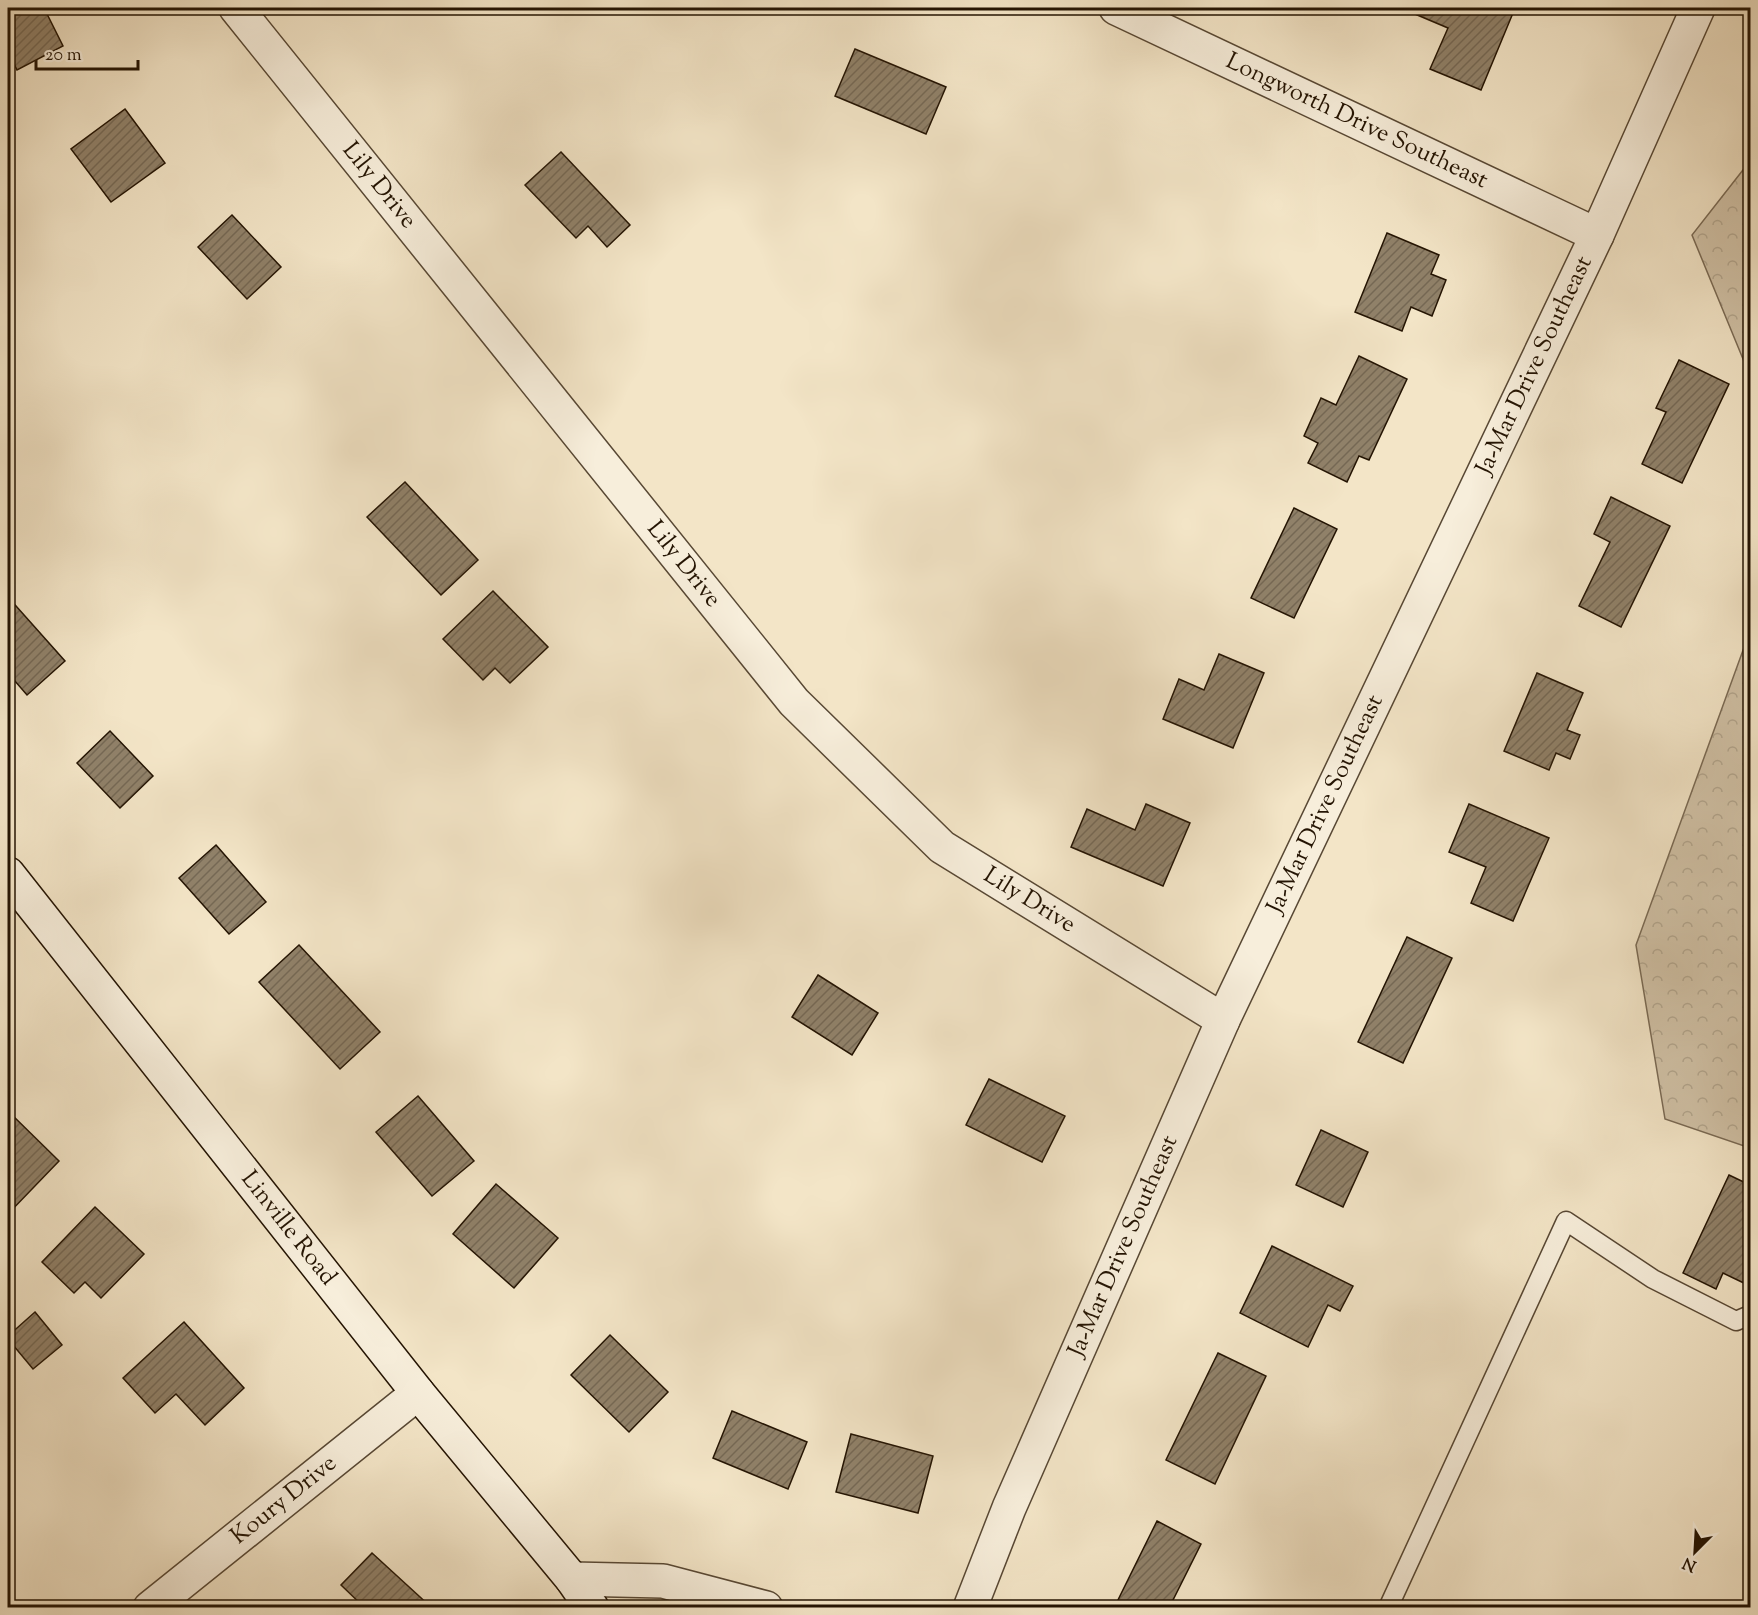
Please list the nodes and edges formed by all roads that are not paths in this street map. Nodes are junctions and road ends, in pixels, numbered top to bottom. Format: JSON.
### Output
{"nodes":[{"id":1,"x":236,"y":8,"type":"edge"},
{"id":2,"x":1116,"y":8,"type":"edge"},
{"id":3,"x":1698,"y":8,"type":"edge"},
{"id":4,"x":1598,"y":235,"type":"junction"},
{"id":5,"x":8,"y":874,"type":"edge"},
{"id":6,"x":1223,"y":1020,"type":"junction"},
{"id":7,"x":1750,"y":1315,"type":"edge"},
{"id":8,"x":418,"y":1394,"type":"junction"},
{"id":9,"x":572,"y":1579,"type":"junction"},
{"id":10,"x":150,"y":1608,"type":"edge"},
{"id":11,"x":592,"y":1608,"type":"edge"},
{"id":12,"x":766,"y":1608,"type":"edge"},
{"id":13,"x":970,"y":1608,"type":"edge"},
{"id":14,"x":1388,"y":1608,"type":"edge"}],
"edges":[{"from":1,"to":6,"type":"street","name":"Lily Drive"},
{"from":2,"to":4,"type":"street","name":"Longworth Drive Southeast"},
{"from":3,"to":4,"type":"street","name":"Ja-Mar Drive Southeast"},
{"from":4,"to":6,"type":"street","name":"Ja-Mar Drive Southeast"},
{"from":5,"to":8,"type":"street","name":"Linville Road"},
{"from":6,"to":13,"type":"street","name":"Ja-Mar Drive Southeast"},
{"from":7,"to":14,"type":"lane"},
{"from":8,"to":9,"type":"street","name":"Linville Road"},
{"from":8,"to":10,"type":"street","name":"Koury Drive"},
{"from":9,"to":11,"type":"street","name":"Linville Road"},
{"from":9,"to":12,"type":"street"}]}
